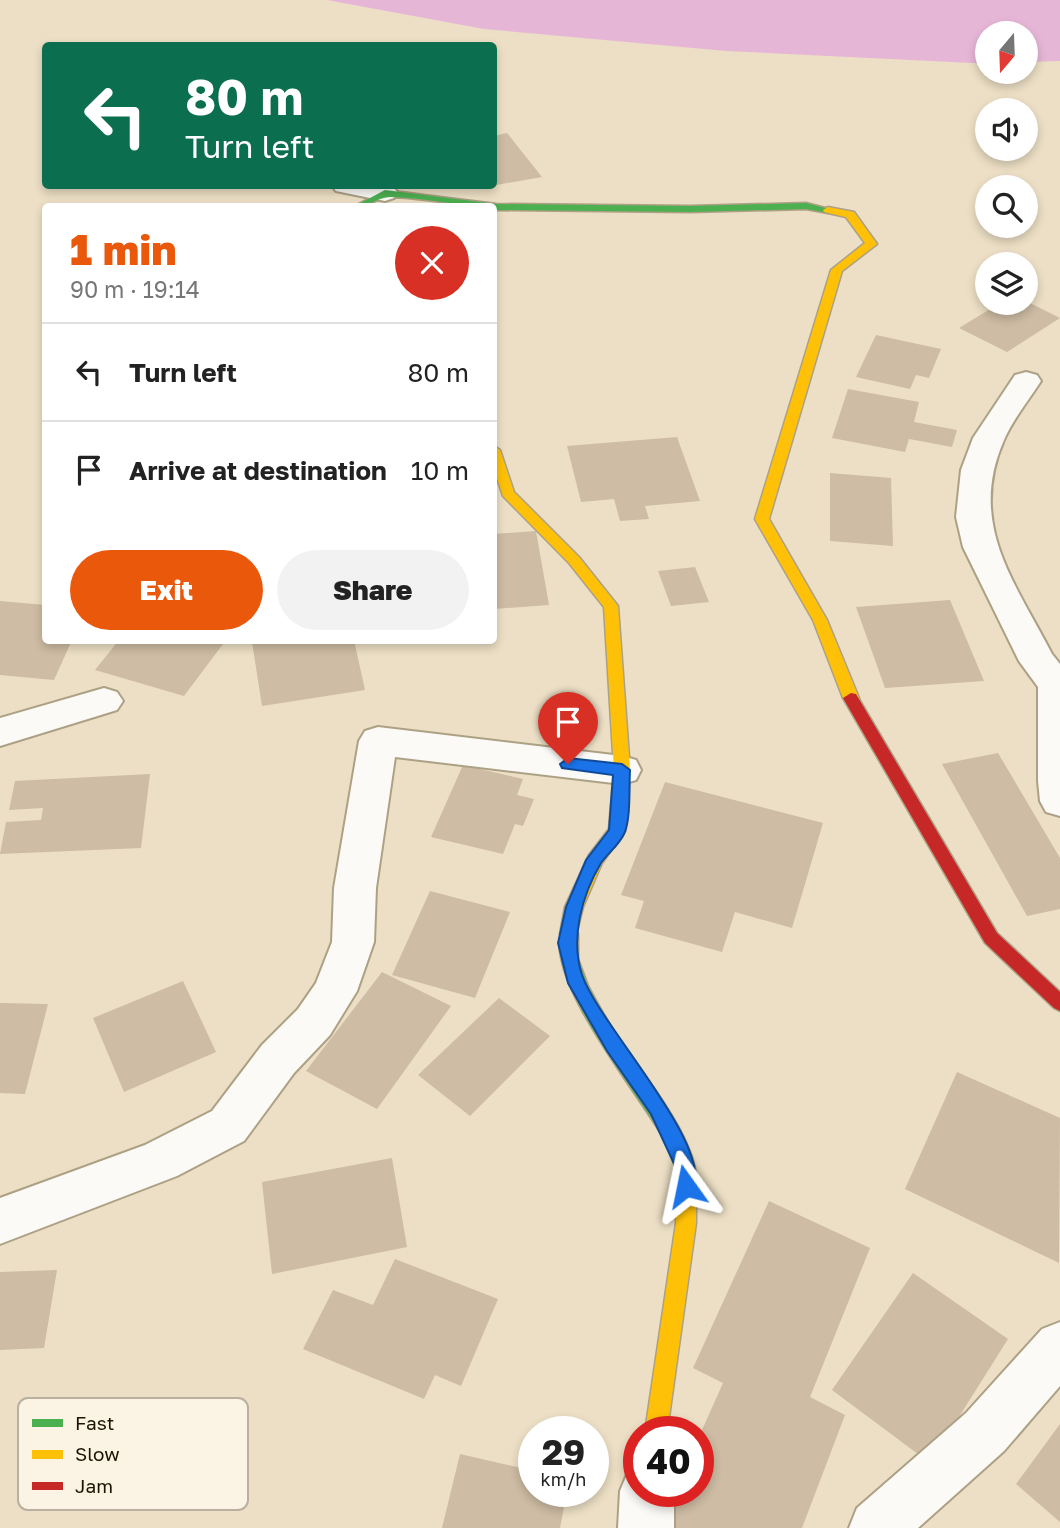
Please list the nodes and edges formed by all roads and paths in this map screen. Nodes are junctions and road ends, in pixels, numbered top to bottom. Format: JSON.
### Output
{"nodes":[{"id":1,"x":362,"y":189,"type":"edge"},
{"id":2,"x":385,"y":193,"type":"junction"},
{"id":3,"x":366,"y":203,"type":"edge"},
{"id":4,"x":470,"y":203,"type":"edge"},
{"id":5,"x":497,"y":206,"type":"edge"},
{"id":6,"x":1026,"y":381,"type":"dead end"},
{"id":7,"x":497,"y":459,"type":"edge"},
{"id":8,"x":1059,"y":678,"type":"edge"},
{"id":9,"x":104,"y":701,"type":"dead end"},
{"id":10,"x":0,"y":732,"type":"edge"},
{"id":11,"x":622,"y":770,"type":"junction"},
{"id":12,"x":1060,"y":801,"type":"edge"},
{"id":13,"x":1060,"y":1003,"type":"edge"},
{"id":14,"x":0,"y":1221,"type":"edge"},
{"id":15,"x":1060,"y":1347,"type":"edge"},
{"id":16,"x":658,"y":1416,"type":"edge"},
{"id":17,"x":647,"y":1507,"type":"edge"},
{"id":18,"x":646,"y":1528,"type":"edge"},
{"id":19,"x":877,"y":1528,"type":"edge"}],
"edges":[{"from":1,"to":2,"type":"street"},
{"from":2,"to":3,"type":"street"},
{"from":2,"to":4,"type":"street"},
{"from":5,"to":13,"type":"street"},
{"from":6,"to":8,"type":"street"},
{"from":7,"to":11,"type":"street"},
{"from":8,"to":12,"type":"street"},
{"from":9,"to":10,"type":"street"},
{"from":11,"to":14,"type":"street"},
{"from":11,"to":16,"type":"street"},
{"from":15,"to":19,"type":"street"},
{"from":17,"to":18,"type":"street"}]}
